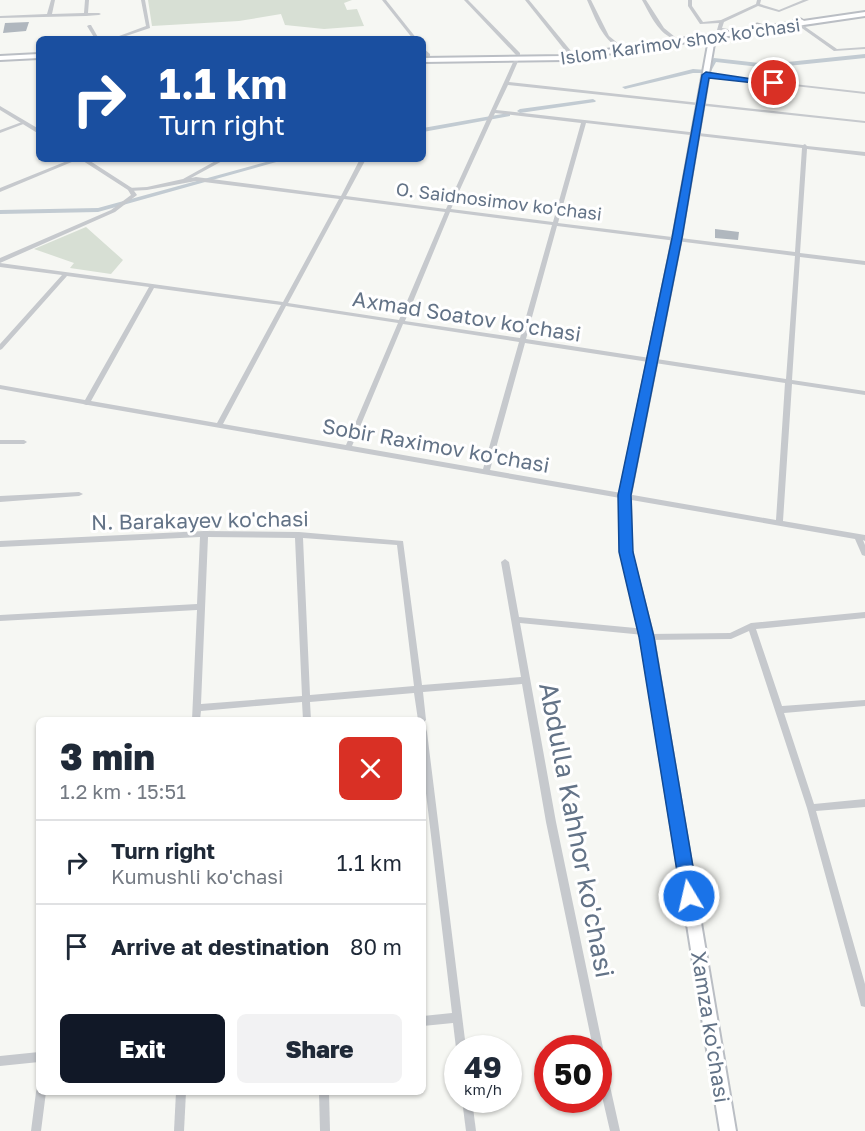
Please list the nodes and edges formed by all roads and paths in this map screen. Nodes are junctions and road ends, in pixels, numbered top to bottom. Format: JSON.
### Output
{"nodes":[{"id":1,"x":53,"y":0,"type":"edge"},
{"id":2,"x":87,"y":0,"type":"edge"},
{"id":3,"x":143,"y":0,"type":"edge"},
{"id":4,"x":384,"y":0,"type":"edge"},
{"id":5,"x":466,"y":0,"type":"edge"},
{"id":6,"x":527,"y":0,"type":"edge"},
{"id":7,"x":589,"y":0,"type":"edge"},
{"id":8,"x":644,"y":0,"type":"edge"},
{"id":9,"x":690,"y":0,"type":"edge"},
{"id":10,"x":807,"y":0,"type":"edge"},
{"id":11,"x":758,"y":3,"type":"edge"},
{"id":12,"x":865,"y":12,"type":"edge"},
{"id":13,"x":99,"y":14,"type":"dead end"},
{"id":14,"x":86,"y":15,"type":"junction"},
{"id":15,"x":49,"y":16,"type":"junction"},
{"id":16,"x":0,"y":17,"type":"edge"},
{"id":17,"x":722,"y":21,"type":"junction"},
{"id":18,"x":799,"y":22,"type":"junction"},
{"id":19,"x":89,"y":26,"type":"dead end"},
{"id":20,"x":759,"y":28,"type":"junction"},
{"id":21,"x":726,"y":30,"type":"junction"},
{"id":22,"x":95,"y":36,"type":"edge"},
{"id":23,"x":122,"y":36,"type":"edge"},
{"id":24,"x":413,"y":36,"type":"edge"},
{"id":25,"x":712,"y":37,"type":"junction"},
{"id":26,"x":673,"y":38,"type":"junction"},
{"id":27,"x":618,"y":46,"type":"junction"},
{"id":28,"x":865,"y":48,"type":"edge"},
{"id":29,"x":569,"y":52,"type":"junction"},
{"id":30,"x":36,"y":56,"type":"edge"},
{"id":31,"x":426,"y":57,"type":"edge"},
{"id":32,"x":518,"y":57,"type":"junction"},
{"id":33,"x":0,"y":58,"type":"edge"},
{"id":34,"x":36,"y":61,"type":"edge"},
{"id":35,"x":0,"y":63,"type":"edge"},
{"id":36,"x":706,"y":73,"type":"junction"},
{"id":37,"x":506,"y":83,"type":"junction"},
{"id":38,"x":865,"y":93,"type":"edge"},
{"id":39,"x":701,"y":103,"type":"junction"},
{"id":40,"x":0,"y":108,"type":"edge"},
{"id":41,"x":494,"y":111,"type":"junction"},
{"id":42,"x":584,"y":122,"type":"junction"},
{"id":43,"x":865,"y":122,"type":"edge"},
{"id":44,"x":24,"y":123,"type":"junction"},
{"id":45,"x":36,"y":130,"type":"edge"},
{"id":46,"x":0,"y":132,"type":"edge"},
{"id":47,"x":696,"y":134,"type":"junction"},
{"id":48,"x":805,"y":146,"type":"junction"},
{"id":49,"x":865,"y":154,"type":"edge"},
{"id":50,"x":69,"y":162,"type":"edge"},
{"id":51,"x":88,"y":162,"type":"edge"},
{"id":52,"x":218,"y":162,"type":"edge"},
{"id":53,"x":361,"y":162,"type":"edge"},
{"id":54,"x":185,"y":180,"type":"junction"},
{"id":55,"x":130,"y":189,"type":"junction"},
{"id":56,"x":0,"y":190,"type":"edge"},
{"id":57,"x":342,"y":197,"type":"junction"},
{"id":58,"x":448,"y":210,"type":"junction"},
{"id":59,"x":555,"y":224,"type":"junction"},
{"id":60,"x":677,"y":238,"type":"junction"},
{"id":61,"x":795,"y":254,"type":"junction"},
{"id":62,"x":0,"y":263,"type":"edge"},
{"id":63,"x":865,"y":263,"type":"edge"},
{"id":64,"x":64,"y":276,"type":"junction"},
{"id":65,"x":151,"y":288,"type":"junction"},
{"id":66,"x":285,"y":304,"type":"junction"},
{"id":67,"x":400,"y":323,"type":"junction"},
{"id":68,"x":521,"y":340,"type":"junction"},
{"id":69,"x":0,"y":348,"type":"edge"},
{"id":70,"x":651,"y":361,"type":"junction"},
{"id":71,"x":788,"y":381,"type":"junction"},
{"id":72,"x":0,"y":387,"type":"edge"},
{"id":73,"x":865,"y":393,"type":"edge"},
{"id":74,"x":86,"y":403,"type":"junction"},
{"id":75,"x":219,"y":425,"type":"junction"},
{"id":76,"x":0,"y":442,"type":"edge"},
{"id":77,"x":24,"y":442,"type":"dead end"},
{"id":78,"x":349,"y":446,"type":"junction"},
{"id":79,"x":486,"y":472,"type":"junction"},
{"id":80,"x":79,"y":494,"type":"dead end"},
{"id":81,"x":625,"y":495,"type":"junction"},
{"id":82,"x":0,"y":499,"type":"edge"},
{"id":83,"x":779,"y":522,"type":"junction"},
{"id":84,"x":204,"y":534,"type":"junction"},
{"id":85,"x":299,"y":535,"type":"junction"},
{"id":86,"x":862,"y":538,"type":"edge"},
{"id":87,"x":0,"y":544,"type":"edge"},
{"id":88,"x":865,"y":553,"type":"edge"},
{"id":89,"x":505,"y":562,"type":"dead end"},
{"id":90,"x":201,"y":607,"type":"junction"},
{"id":91,"x":865,"y":615,"type":"edge"},
{"id":92,"x":0,"y":618,"type":"edge"},
{"id":93,"x":515,"y":620,"type":"junction"},
{"id":94,"x":751,"y":626,"type":"junction"},
{"id":95,"x":646,"y":635,"type":"junction"},
{"id":96,"x":525,"y":680,"type":"junction"},
{"id":97,"x":418,"y":688,"type":"junction"},
{"id":98,"x":306,"y":697,"type":"junction"},
{"id":99,"x":865,"y":703,"type":"edge"},
{"id":100,"x":196,"y":708,"type":"junction"},
{"id":101,"x":779,"y":710,"type":"junction"},
{"id":102,"x":196,"y":717,"type":"edge"},
{"id":103,"x":307,"y":717,"type":"edge"},
{"id":104,"x":422,"y":717,"type":"edge"},
{"id":105,"x":426,"y":757,"type":"edge"},
{"id":106,"x":865,"y":803,"type":"edge"},
{"id":107,"x":811,"y":808,"type":"junction"},
{"id":108,"x":865,"y":1002,"type":"edge"},
{"id":109,"x":457,"y":1017,"type":"junction"},
{"id":110,"x":426,"y":1022,"type":"edge"},
{"id":111,"x":459,"y":1035,"type":"edge"},
{"id":112,"x":595,"y":1035,"type":"edge"},
{"id":113,"x":36,"y":1057,"type":"edge"},
{"id":114,"x":0,"y":1061,"type":"edge"},
{"id":115,"x":41,"y":1095,"type":"edge"},
{"id":116,"x":181,"y":1095,"type":"edge"},
{"id":117,"x":324,"y":1095,"type":"edge"},
{"id":118,"x":469,"y":1113,"type":"edge"},
{"id":119,"x":611,"y":1113,"type":"edge"},
{"id":120,"x":36,"y":1131,"type":"edge"},
{"id":121,"x":179,"y":1131,"type":"edge"},
{"id":122,"x":326,"y":1131,"type":"edge"},
{"id":123,"x":471,"y":1131,"type":"edge"},
{"id":124,"x":615,"y":1131,"type":"edge"},
{"id":125,"x":728,"y":1131,"type":"edge"}],
"edges":[{"from":1,"to":15,"type":"street"},
{"from":2,"to":14,"type":"street"},
{"from":3,"to":23,"type":"street"},
{"from":4,"to":24,"type":"street"},
{"from":5,"to":32,"type":"street"},
{"from":6,"to":29,"type":"street"},
{"from":7,"to":27,"type":"street"},
{"from":8,"to":26,"type":"street"},
{"from":9,"to":17,"type":"street"},
{"from":10,"to":11,"type":"street"},
{"from":11,"to":17,"type":"street"},
{"from":12,"to":18,"type":"main road","name":"Islom Karimov shox ko'chasi"},
{"from":13,"to":14,"type":"street"},
{"from":14,"to":15,"type":"street"},
{"from":15,"to":16,"type":"street"},
{"from":17,"to":21,"type":"street"},
{"from":18,"to":20,"type":"main road","name":"Islom Karimov shox ko'chasi"},
{"from":18,"to":28,"type":"street"},
{"from":19,"to":22,"type":"street"},
{"from":20,"to":21,"type":"main road","name":"Islom Karimov shox ko'chasi"},
{"from":20,"to":25,"type":"main road","name":"Islom Karimov shox ko'chasi"},
{"from":21,"to":26,"type":"main road","name":"Islom Karimov shox ko'chasi"},
{"from":25,"to":32,"type":"main road","name":"Islom Karimov shox ko'chasi"},
{"from":25,"to":36,"type":"main road","name":"Xamza ko'chasi"},
{"from":26,"to":27,"type":"main road","name":"Islom Karimov shox ko'chasi"},
{"from":27,"to":29,"type":"main road","name":"Islom Karimov shox ko'chasi"},
{"from":29,"to":32,"type":"main road","name":"Islom Karimov shox ko'chasi"},
{"from":30,"to":33,"type":"main road"},
{"from":31,"to":32,"type":"main road","name":"Islom Karimov shox ko'chasi"},
{"from":32,"to":37,"type":"street"},
{"from":34,"to":35,"type":"main road"},
{"from":36,"to":38,"type":"street"},
{"from":36,"to":39,"type":"main road","name":"Xamza ko'chasi"},
{"from":37,"to":39,"type":"street"},
{"from":37,"to":41,"type":"street"},
{"from":39,"to":43,"type":"street"},
{"from":39,"to":47,"type":"main road","name":"Xamza ko'chasi"},
{"from":40,"to":44,"type":"street"},
{"from":41,"to":42,"type":"street"},
{"from":41,"to":58,"type":"street"},
{"from":42,"to":47,"type":"street"},
{"from":42,"to":59,"type":"street"},
{"from":44,"to":45,"type":"street"},
{"from":44,"to":46,"type":"street"},
{"from":47,"to":48,"type":"street"},
{"from":47,"to":60,"type":"main road","name":"Xamza ko'chasi"},
{"from":48,"to":49,"type":"street"},
{"from":48,"to":61,"type":"street"},
{"from":50,"to":56,"type":"street"},
{"from":51,"to":55,"type":"street"},
{"from":52,"to":54,"type":"street"},
{"from":53,"to":57,"type":"street"},
{"from":54,"to":55,"type":"street","name":"O. Saidnosimov ko'chasi"},
{"from":54,"to":57,"type":"street","name":"O. Saidnosimov ko'chasi"},
{"from":55,"to":62,"type":"street","name":"Axmad Soatov ko'chasi"},
{"from":57,"to":58,"type":"street","name":"O. Saidnosimov ko'chasi"},
{"from":57,"to":66,"type":"street"},
{"from":58,"to":59,"type":"street","name":"O. Saidnosimov ko'chasi"},
{"from":58,"to":67,"type":"street"},
{"from":59,"to":60,"type":"street","name":"O. Saidnosimov ko'chasi"},
{"from":59,"to":68,"type":"street"},
{"from":60,"to":61,"type":"street","name":"O. Saidnosimov ko'chasi"},
{"from":60,"to":70,"type":"main road","name":"Xamza ko'chasi"},
{"from":61,"to":63,"type":"street","name":"O. Saidnosimov ko'chasi"},
{"from":61,"to":71,"type":"street"},
{"from":62,"to":64,"type":"street","name":"Axmad Soatov ko'chasi"},
{"from":64,"to":65,"type":"street","name":"Axmad Soatov ko'chasi"},
{"from":64,"to":69,"type":"street"},
{"from":65,"to":66,"type":"street","name":"Axmad Soatov ko'chasi"},
{"from":65,"to":74,"type":"street"},
{"from":66,"to":67,"type":"street","name":"Axmad Soatov ko'chasi"},
{"from":66,"to":75,"type":"street"},
{"from":67,"to":68,"type":"street","name":"Axmad Soatov ko'chasi"},
{"from":67,"to":78,"type":"street"},
{"from":68,"to":70,"type":"street","name":"Axmad Soatov ko'chasi"},
{"from":68,"to":79,"type":"street"},
{"from":70,"to":71,"type":"street","name":"Axmad Soatov ko'chasi"},
{"from":70,"to":81,"type":"main road","name":"Xamza ko'chasi"},
{"from":71,"to":73,"type":"street","name":"Axmad Soatov ko'chasi"},
{"from":71,"to":83,"type":"street"},
{"from":72,"to":74,"type":"street","name":"Sobir Raximov ko'chasi"},
{"from":74,"to":75,"type":"street","name":"Sobir Raximov ko'chasi"},
{"from":75,"to":78,"type":"street","name":"Sobir Raximov ko'chasi"},
{"from":76,"to":77,"type":"street"},
{"from":78,"to":79,"type":"street","name":"Sobir Raximov ko'chasi"},
{"from":79,"to":81,"type":"street","name":"Sobir Raximov ko'chasi"},
{"from":80,"to":82,"type":"street"},
{"from":81,"to":83,"type":"street","name":"Sobir Raximov ko'chasi"},
{"from":81,"to":95,"type":"main road","name":"Xamza ko'chasi"},
{"from":83,"to":86,"type":"street","name":"Sobir Raximov ko'chasi"},
{"from":84,"to":85,"type":"street","name":"N. Barakayev ko'chasi"},
{"from":84,"to":87,"type":"street","name":"N. Barakayev ko'chasi"},
{"from":84,"to":90,"type":"street"},
{"from":85,"to":97,"type":"street","name":"N. Barakayev ko'chasi"},
{"from":85,"to":98,"type":"street"},
{"from":86,"to":88,"type":"street"},
{"from":89,"to":93,"type":"street","name":"Abdulla Kahhor ko'chasi"},
{"from":90,"to":92,"type":"street"},
{"from":90,"to":100,"type":"street"},
{"from":91,"to":94,"type":"street"},
{"from":93,"to":95,"type":"street"},
{"from":93,"to":96,"type":"street","name":"Abdulla Kahhor ko'chasi"},
{"from":94,"to":95,"type":"street"},
{"from":94,"to":101,"type":"street"},
{"from":95,"to":125,"type":"main road","name":"Xamza ko'chasi"},
{"from":96,"to":97,"type":"street"},
{"from":96,"to":112,"type":"street","name":"Abdulla Kahhor ko'chasi"},
{"from":97,"to":98,"type":"street"},
{"from":97,"to":104,"type":"street"},
{"from":98,"to":100,"type":"street"},
{"from":98,"to":103,"type":"street"},
{"from":99,"to":101,"type":"street"},
{"from":100,"to":102,"type":"street"},
{"from":101,"to":107,"type":"street"},
{"from":105,"to":109,"type":"street"},
{"from":106,"to":107,"type":"street"},
{"from":107,"to":108,"type":"street"},
{"from":109,"to":110,"type":"street"},
{"from":109,"to":111,"type":"street"},
{"from":113,"to":114,"type":"street"},
{"from":115,"to":120,"type":"street"},
{"from":116,"to":121,"type":"street"},
{"from":117,"to":122,"type":"street"},
{"from":118,"to":123,"type":"street"},
{"from":119,"to":124,"type":"street","name":"Abdulla Kahhor ko'chasi"}]}
